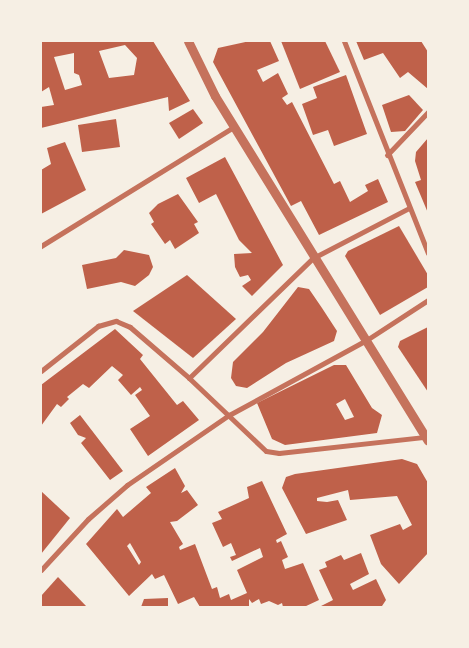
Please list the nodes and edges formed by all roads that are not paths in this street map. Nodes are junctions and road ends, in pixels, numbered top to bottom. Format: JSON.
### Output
{"nodes":[{"id":1,"x":188,"y":41,"type":"edge"},
{"id":2,"x":344,"y":41,"type":"edge"},
{"id":3,"x":428,"y":112,"type":"edge"},
{"id":4,"x":234,"y":128,"type":"junction"},
{"id":5,"x":387,"y":155,"type":"junction"},
{"id":6,"x":409,"y":208,"type":"junction"},
{"id":7,"x":41,"y":246,"type":"edge"},
{"id":8,"x":428,"y":253,"type":"edge"},
{"id":9,"x":313,"y":258,"type":"junction"},
{"id":10,"x":428,"y":300,"type":"edge"},
{"id":11,"x":365,"y":341,"type":"junction"},
{"id":12,"x":41,"y":371,"type":"edge"},
{"id":13,"x":189,"y":378,"type":"junction"},
{"id":14,"x":229,"y":415,"type":"junction"},
{"id":15,"x":426,"y":439,"type":"edge"},
{"id":16,"x":41,"y":570,"type":"edge"}],
"edges":[{"from":1,"to":4,"type":"street"},
{"from":2,"to":5,"type":"street"},
{"from":3,"to":5,"type":"street"},
{"from":4,"to":7,"type":"street"},
{"from":4,"to":9,"type":"street"},
{"from":5,"to":6,"type":"street"},
{"from":6,"to":8,"type":"street"},
{"from":6,"to":9,"type":"street"},
{"from":9,"to":11,"type":"street"},
{"from":9,"to":13,"type":"street"},
{"from":10,"to":11,"type":"street"},
{"from":11,"to":14,"type":"street"},
{"from":11,"to":15,"type":"street"},
{"from":12,"to":13,"type":"street"},
{"from":13,"to":14,"type":"street"},
{"from":14,"to":15,"type":"street"},
{"from":14,"to":16,"type":"street"}]}
